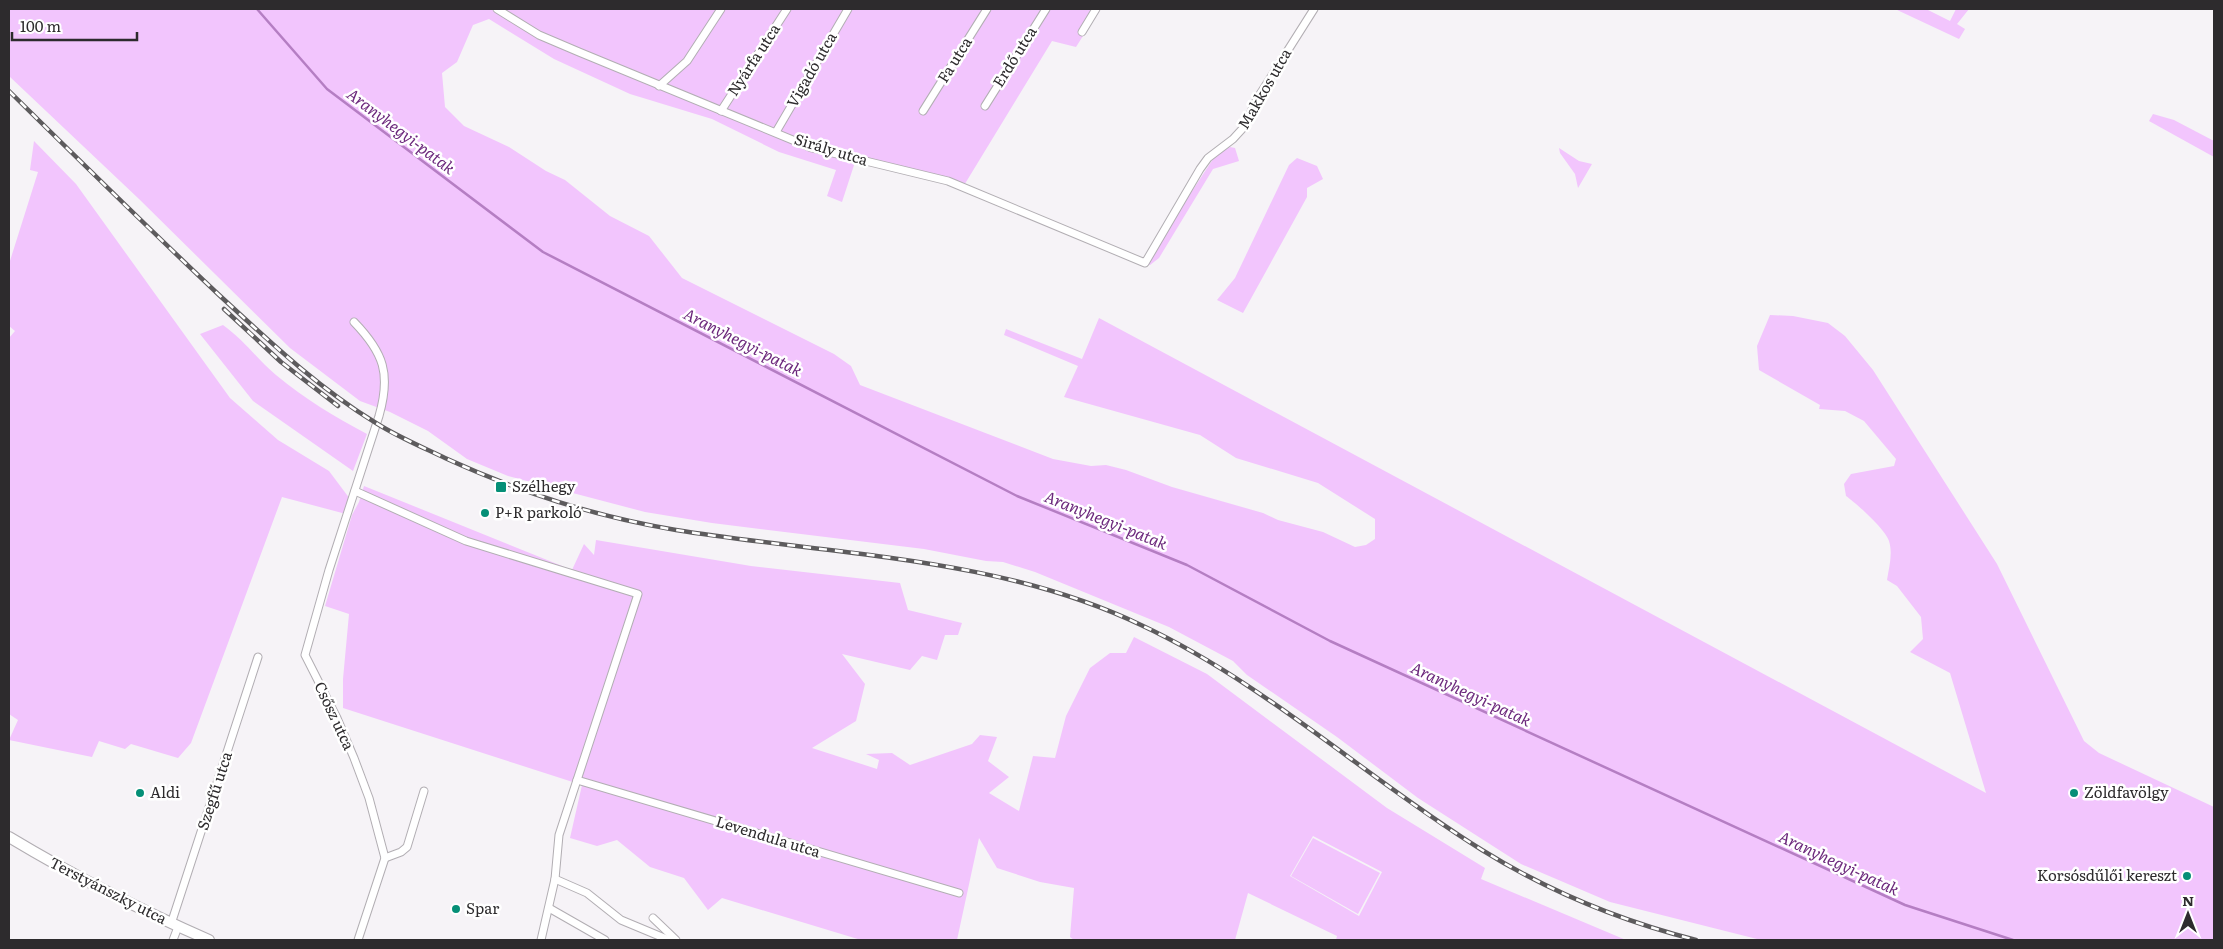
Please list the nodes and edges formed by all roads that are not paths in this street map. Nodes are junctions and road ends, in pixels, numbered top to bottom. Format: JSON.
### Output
{"nodes":[{"id":1,"x":497,"y":9,"type":"edge"},
{"id":2,"x":721,"y":9,"type":"edge"},
{"id":3,"x":787,"y":9,"type":"edge"},
{"id":4,"x":848,"y":9,"type":"edge"},
{"id":5,"x":987,"y":9,"type":"edge"},
{"id":6,"x":1046,"y":9,"type":"edge"},
{"id":7,"x":1096,"y":9,"type":"edge"},
{"id":8,"x":1314,"y":9,"type":"edge"},
{"id":9,"x":1082,"y":32,"type":"dead end"},
{"id":10,"x":659,"y":86,"type":"junction"},
{"id":11,"x":985,"y":106,"type":"dead end"},
{"id":12,"x":721,"y":111,"type":"junction"},
{"id":13,"x":923,"y":111,"type":"dead end"},
{"id":14,"x":776,"y":132,"type":"junction"},
{"id":15,"x":1145,"y":263,"type":"joint"},
{"id":16,"x":354,"y":322,"type":"dead end"},
{"id":17,"x":354,"y":491,"type":"junction"},
{"id":18,"x":258,"y":657,"type":"dead end"},
{"id":19,"x":577,"y":780,"type":"junction"},
{"id":20,"x":424,"y":791,"type":"dead end"},
{"id":21,"x":9,"y":837,"type":"edge"},
{"id":22,"x":385,"y":858,"type":"junction"},
{"id":23,"x":555,"y":879,"type":"junction"},
{"id":24,"x":959,"y":893,"type":"dead end"},
{"id":25,"x":549,"y":908,"type":"junction"},
{"id":26,"x":653,"y":918,"type":"dead end"},
{"id":27,"x":175,"y":925,"type":"junction"},
{"id":28,"x":173,"y":940,"type":"edge"},
{"id":29,"x":209,"y":940,"type":"edge"},
{"id":30,"x":358,"y":940,"type":"edge"},
{"id":31,"x":540,"y":940,"type":"edge"},
{"id":32,"x":605,"y":940,"type":"edge"},
{"id":33,"x":669,"y":940,"type":"edge"},
{"id":34,"x":676,"y":940,"type":"edge"}],
"edges":[{"from":1,"to":10,"type":"street","name":"Sirály utca"},
{"from":2,"to":10,"type":"street"},
{"from":3,"to":12,"type":"street","name":"Nyárfa utca"},
{"from":4,"to":14,"type":"street","name":"Vigadó utca"},
{"from":5,"to":13,"type":"street","name":"Fa utca"},
{"from":6,"to":11,"type":"street","name":"Erdő utca"},
{"from":7,"to":9,"type":"street"},
{"from":8,"to":15,"type":"street","name":"Makkos utca"},
{"from":10,"to":12,"type":"street","name":"Sirály utca"},
{"from":12,"to":14,"type":"street","name":"Sirály utca"},
{"from":14,"to":15,"type":"street","name":"Sirály utca"},
{"from":16,"to":17,"type":"street","name":"Csősz utca"},
{"from":17,"to":19,"type":"street"},
{"from":17,"to":22,"type":"street","name":"Csősz utca"},
{"from":18,"to":27,"type":"street","name":"Szegfű utca"},
{"from":19,"to":23,"type":"street"},
{"from":19,"to":24,"type":"street","name":"Levendula utca"},
{"from":20,"to":22,"type":"street"},
{"from":21,"to":27,"type":"main road","name":"Terstyánszky utca"},
{"from":22,"to":30,"type":"street"},
{"from":23,"to":25,"type":"street"},
{"from":23,"to":33,"type":"street"},
{"from":25,"to":31,"type":"street"},
{"from":25,"to":32,"type":"street"},
{"from":26,"to":34,"type":"street"},
{"from":27,"to":28,"type":"street","name":"Szegfű utca"},
{"from":27,"to":29,"type":"main road","name":"Terstyánszky utca"}]}
